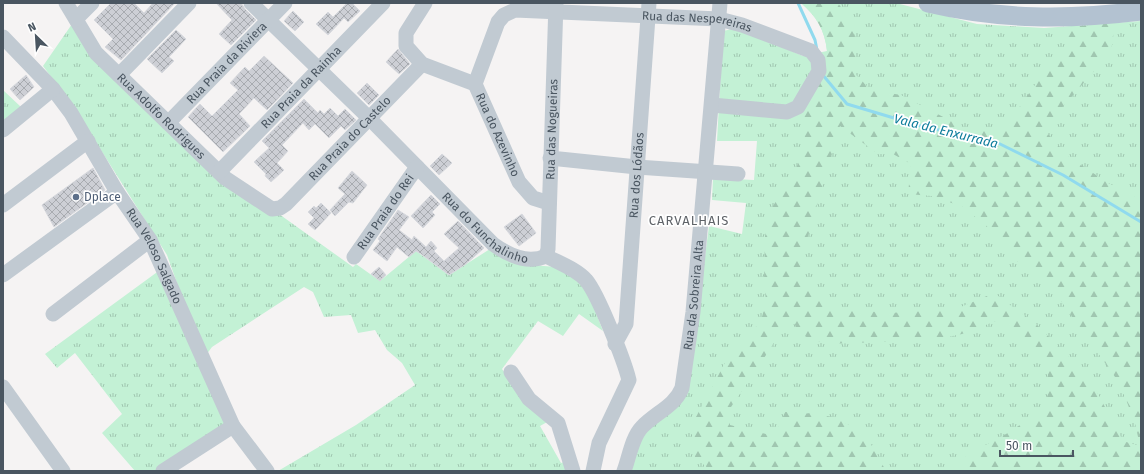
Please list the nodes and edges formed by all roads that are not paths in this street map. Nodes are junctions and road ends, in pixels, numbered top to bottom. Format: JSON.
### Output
{"nodes":[{"id":1,"x":66,"y":3,"type":"edge"},
{"id":2,"x":92,"y":3,"type":"edge"},
{"id":3,"x":188,"y":3,"type":"edge"},
{"id":4,"x":251,"y":3,"type":"edge"},
{"id":5,"x":285,"y":3,"type":"edge"},
{"id":6,"x":383,"y":3,"type":"edge"},
{"id":7,"x":425,"y":3,"type":"edge"},
{"id":8,"x":720,"y":3,"type":"edge"},
{"id":9,"x":928,"y":3,"type":"edge"},
{"id":10,"x":956,"y":3,"type":"edge"},
{"id":11,"x":1137,"y":3,"type":"edge"},
{"id":12,"x":556,"y":7,"type":"edge"},
{"id":13,"x":648,"y":10,"type":"edge"},
{"id":14,"x":1141,"y":11,"type":"edge"},
{"id":15,"x":76,"y":19,"type":"junction"},
{"id":16,"x":719,"y":19,"type":"junction"},
{"id":17,"x":268,"y":20,"type":"junction"},
{"id":18,"x":3,"y":38,"type":"edge"},
{"id":19,"x":422,"y":64,"type":"junction"},
{"id":20,"x":318,"y":69,"type":"junction"},
{"id":21,"x":119,"y":75,"type":"junction"},
{"id":22,"x":475,"y":84,"type":"junction"},
{"id":23,"x":53,"y":89,"type":"junction"},
{"id":24,"x":712,"y":105,"type":"junction"},
{"id":25,"x":369,"y":118,"type":"junction"},
{"id":26,"x":168,"y":123,"type":"junction"},
{"id":27,"x":3,"y":130,"type":"edge"},
{"id":28,"x":88,"y":140,"type":"junction"},
{"id":29,"x":550,"y":158,"type":"junction"},
{"id":30,"x":417,"y":166,"type":"junction"},
{"id":31,"x":637,"y":167,"type":"junction"},
{"id":32,"x":219,"y":172,"type":"junction"},
{"id":33,"x":707,"y":172,"type":"junction"},
{"id":34,"x":738,"y":174,"type":"dead end"},
{"id":35,"x":117,"y":192,"type":"junction"},
{"id":36,"x":549,"y":203,"type":"junction"},
{"id":37,"x":3,"y":204,"type":"edge"},
{"id":38,"x":276,"y":209,"type":"joint"},
{"id":39,"x":150,"y":240,"type":"junction"},
{"id":40,"x":546,"y":256,"type":"junction"},
{"id":41,"x":354,"y":257,"type":"dead end"},
{"id":42,"x":3,"y":275,"type":"edge"},
{"id":43,"x":53,"y":314,"type":"dead end"},
{"id":44,"x":615,"y":344,"type":"junction"},
{"id":45,"x":511,"y":372,"type":"dead end"},
{"id":46,"x":3,"y":387,"type":"edge"},
{"id":47,"x":233,"y":426,"type":"junction"},
{"id":48,"x":63,"y":471,"type":"edge"},
{"id":49,"x":163,"y":471,"type":"edge"},
{"id":50,"x":267,"y":471,"type":"edge"},
{"id":51,"x":573,"y":471,"type":"edge"},
{"id":52,"x":593,"y":471,"type":"edge"},
{"id":53,"x":624,"y":471,"type":"edge"}],
"edges":[{"from":1,"to":15,"type":"street","name":"Rua Adolfo Rodrigues"},
{"from":2,"to":15,"type":"street"},
{"from":3,"to":21,"type":"street"},
{"from":4,"to":17,"type":"street","name":"Rua do Funchalinho"},
{"from":5,"to":17,"type":"street","name":"Rua Praia da Riviera"},
{"from":6,"to":20,"type":"street","name":"Rua Praia da Rainha"},
{"from":7,"to":19,"type":"street","name":"Rua do Azevinho"},
{"from":8,"to":16,"type":"street","name":"Rua da Sobreira Alta"},
{"from":9,"to":14,"type":"main road"},
{"from":10,"to":11,"type":"main road"},
{"from":12,"to":13,"type":"street","name":"Rua das Nespereiras"},
{"from":12,"to":22,"type":"street","name":"Rua das Nespereiras"},
{"from":12,"to":29,"type":"street","name":"Rua das Nogueiras"},
{"from":13,"to":16,"type":"street","name":"Rua das Nespereiras"},
{"from":13,"to":31,"type":"street","name":"Rua dos Lódãos"},
{"from":15,"to":21,"type":"street","name":"Rua Adolfo Rodrigues"},
{"from":16,"to":24,"type":"street","name":"Rua da Sobreira Alta"},
{"from":16,"to":24,"type":"street","name":"Rua das Nespereiras"},
{"from":17,"to":20,"type":"street","name":"Rua do Funchalinho"},
{"from":17,"to":26,"type":"street","name":"Rua Praia da Riviera"},
{"from":18,"to":23,"type":"street","name":"Rua Veloso Salgado"},
{"from":19,"to":22,"type":"street","name":"Rua do Azevinho"},
{"from":19,"to":25,"type":"street","name":"Rua Praia do Castelo"},
{"from":20,"to":25,"type":"street","name":"Rua do Funchalinho"},
{"from":20,"to":32,"type":"street","name":"Rua Praia da Rainha"},
{"from":21,"to":26,"type":"street","name":"Rua Adolfo Rodrigues"},
{"from":22,"to":36,"type":"street","name":"Rua do Azevinho"},
{"from":23,"to":27,"type":"street"},
{"from":23,"to":28,"type":"street","name":"Rua Veloso Salgado"},
{"from":24,"to":33,"type":"street","name":"Rua da Sobreira Alta"},
{"from":25,"to":30,"type":"street","name":"Rua do Funchalinho"},
{"from":25,"to":38,"type":"street","name":"Rua Praia do Castelo"},
{"from":26,"to":32,"type":"street","name":"Rua Adolfo Rodrigues"},
{"from":28,"to":35,"type":"street","name":"Rua Veloso Salgado"},
{"from":28,"to":37,"type":"street"},
{"from":29,"to":31,"type":"street"},
{"from":29,"to":36,"type":"street","name":"Rua das Nogueiras"},
{"from":30,"to":40,"type":"street","name":"Rua do Funchalinho"},
{"from":30,"to":41,"type":"street","name":"Rua Praia do Rei"},
{"from":31,"to":33,"type":"street"},
{"from":31,"to":44,"type":"street","name":"Rua dos Lódãos"},
{"from":32,"to":38,"type":"street","name":"Rua Adolfo Rodrigues"},
{"from":33,"to":34,"type":"street"},
{"from":33,"to":53,"type":"street","name":"Rua da Sobreira Alta"},
{"from":35,"to":39,"type":"street","name":"Rua Veloso Salgado"},
{"from":35,"to":42,"type":"street"},
{"from":36,"to":40,"type":"street","name":"Rua das Nogueiras"},
{"from":39,"to":43,"type":"street"},
{"from":39,"to":47,"type":"street","name":"Rua Veloso Salgado"},
{"from":40,"to":44,"type":"street","name":"Rua do Funchalinho"},
{"from":44,"to":52,"type":"street","name":"Rua do Funchalinho"},
{"from":45,"to":51,"type":"street"},
{"from":46,"to":48,"type":"street"},
{"from":47,"to":49,"type":"street"},
{"from":47,"to":50,"type":"street","name":"Rua Veloso Salgado"}]}
